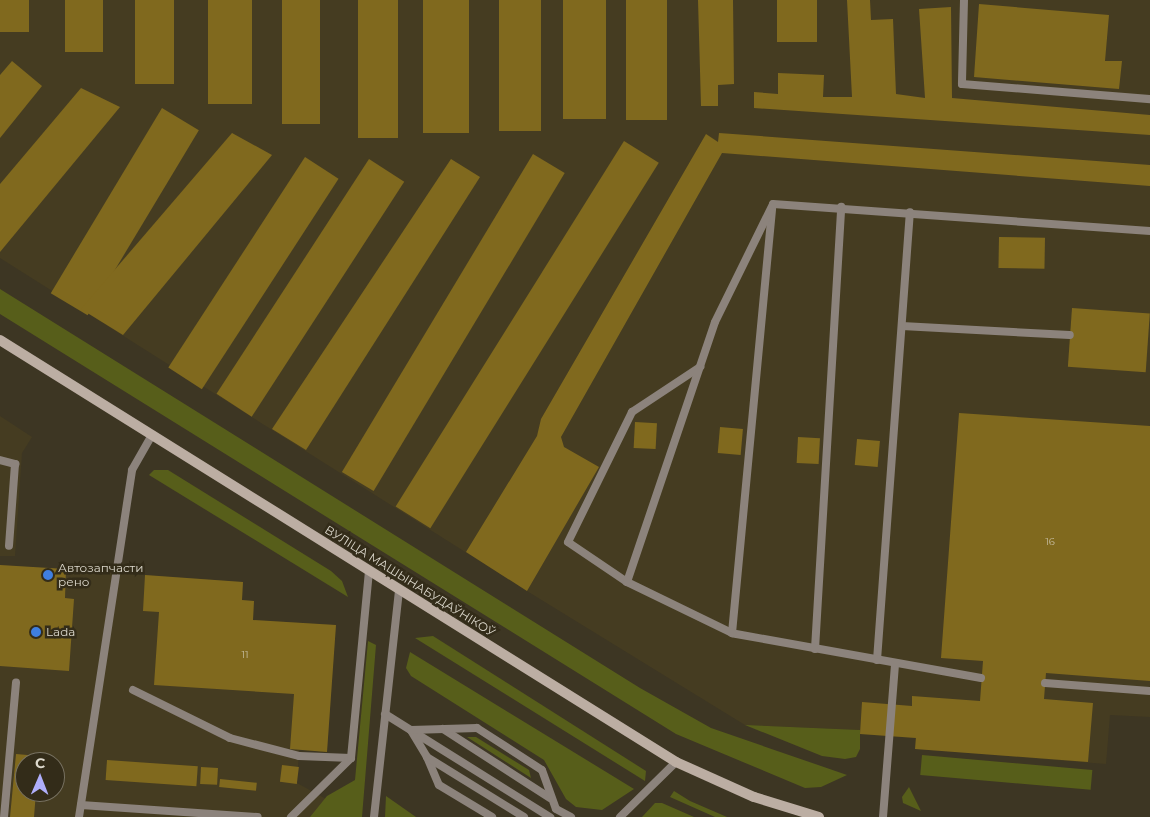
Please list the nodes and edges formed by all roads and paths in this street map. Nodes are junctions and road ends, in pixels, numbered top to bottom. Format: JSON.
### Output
{"nodes":[{"id":1,"x":964,"y":0,"type":"edge"},
{"id":2,"x":1150,"y":98,"type":"edge"},
{"id":3,"x":773,"y":204,"type":"junction"},
{"id":4,"x":841,"y":207,"type":"junction"},
{"id":5,"x":910,"y":212,"type":"junction"},
{"id":6,"x":1150,"y":231,"type":"edge"},
{"id":7,"x":902,"y":326,"type":"junction"},
{"id":8,"x":1070,"y":336,"type":"dead end"},
{"id":9,"x":0,"y":340,"type":"edge"},
{"id":10,"x":700,"y":368,"type":"junction"},
{"id":11,"x":152,"y":435,"type":"junction"},
{"id":12,"x":0,"y":460,"type":"edge"},
{"id":13,"x":9,"y":546,"type":"dead end"},
{"id":14,"x":369,"y":570,"type":"junction"},
{"id":15,"x":627,"y":582,"type":"junction"},
{"id":16,"x":399,"y":589,"type":"junction"},
{"id":17,"x":732,"y":633,"type":"junction"},
{"id":18,"x":815,"y":649,"type":"junction"},
{"id":19,"x":877,"y":660,"type":"junction"},
{"id":20,"x":895,"y":663,"type":"junction"},
{"id":21,"x":982,"y":678,"type":"dead end"},
{"id":22,"x":16,"y":683,"type":"dead end"},
{"id":23,"x":1046,"y":684,"type":"dead end"},
{"id":24,"x":133,"y":690,"type":"dead end"},
{"id":25,"x":1150,"y":691,"type":"edge"},
{"id":26,"x":385,"y":714,"type":"junction"},
{"id":27,"x":443,"y":729,"type":"junction"},
{"id":28,"x":411,"y":730,"type":"junction"},
{"id":29,"x":427,"y":757,"type":"junction"},
{"id":30,"x":351,"y":758,"type":"junction"},
{"id":31,"x":676,"y":762,"type":"junction"},
{"id":32,"x":550,"y":798,"type":"junction"},
{"id":33,"x":81,"y":805,"type":"junction"},
{"id":34,"x":122,"y":813,"type":"edge"},
{"id":35,"x":4,"y":817,"type":"edge"},
{"id":36,"x":79,"y":817,"type":"edge"},
{"id":37,"x":258,"y":817,"type":"edge"},
{"id":38,"x":291,"y":817,"type":"edge"},
{"id":39,"x":374,"y":817,"type":"edge"},
{"id":40,"x":492,"y":817,"type":"edge"},
{"id":41,"x":524,"y":817,"type":"edge"},
{"id":42,"x":550,"y":817,"type":"edge"},
{"id":43,"x":571,"y":817,"type":"edge"},
{"id":44,"x":620,"y":817,"type":"edge"},
{"id":45,"x":819,"y":817,"type":"edge"},
{"id":46,"x":883,"y":817,"type":"edge"}],
"edges":[{"from":1,"to":2,"type":"lane"},
{"from":3,"to":4,"type":"lane"},
{"from":3,"to":10,"type":"lane"},
{"from":3,"to":17,"type":"lane"},
{"from":4,"to":5,"type":"lane"},
{"from":4,"to":18,"type":"lane"},
{"from":5,"to":6,"type":"lane"},
{"from":5,"to":7,"type":"lane"},
{"from":7,"to":8,"type":"lane"},
{"from":7,"to":19,"type":"lane"},
{"from":9,"to":11,"type":"main road","name":"ВУЛІЦА МАШЫНАБУДАЎНІКОЎ"},
{"from":10,"to":15,"type":"lane"},
{"from":10,"to":15,"type":"lane"},
{"from":11,"to":14,"type":"main road","name":"ВУЛІЦА МАШЫНАБУДАЎНІКОЎ"},
{"from":11,"to":33,"type":"lane"},
{"from":12,"to":13,"type":"lane"},
{"from":14,"to":16,"type":"main road","name":"ВУЛІЦА МАШЫНАБУДАЎНІКОЎ"},
{"from":14,"to":30,"type":"lane"},
{"from":15,"to":17,"type":"lane"},
{"from":16,"to":26,"type":"lane"},
{"from":16,"to":31,"type":"main road","name":"ВУЛІЦА МАШЫНАБУДАЎНІКОЎ"},
{"from":17,"to":18,"type":"lane"},
{"from":18,"to":19,"type":"lane"},
{"from":19,"to":20,"type":"lane"},
{"from":20,"to":21,"type":"lane"},
{"from":20,"to":46,"type":"lane"},
{"from":22,"to":35,"type":"lane"},
{"from":23,"to":25,"type":"lane"},
{"from":24,"to":30,"type":"lane"},
{"from":26,"to":28,"type":"lane"},
{"from":26,"to":39,"type":"lane"},
{"from":27,"to":28,"type":"lane"},
{"from":27,"to":32,"type":"lane"},
{"from":27,"to":32,"type":"lane"},
{"from":28,"to":29,"type":"lane"},
{"from":28,"to":42,"type":"lane"},
{"from":29,"to":40,"type":"lane"},
{"from":29,"to":41,"type":"lane"},
{"from":30,"to":38,"type":"lane"},
{"from":31,"to":44,"type":"lane"},
{"from":31,"to":45,"type":"main road","name":"ВУЛІЦА МАШЫНАБУДАЎНІКОЎ"},
{"from":32,"to":43,"type":"lane"},
{"from":33,"to":34,"type":"lane"},
{"from":33,"to":36,"type":"lane"},
{"from":34,"to":37,"type":"lane"}]}
